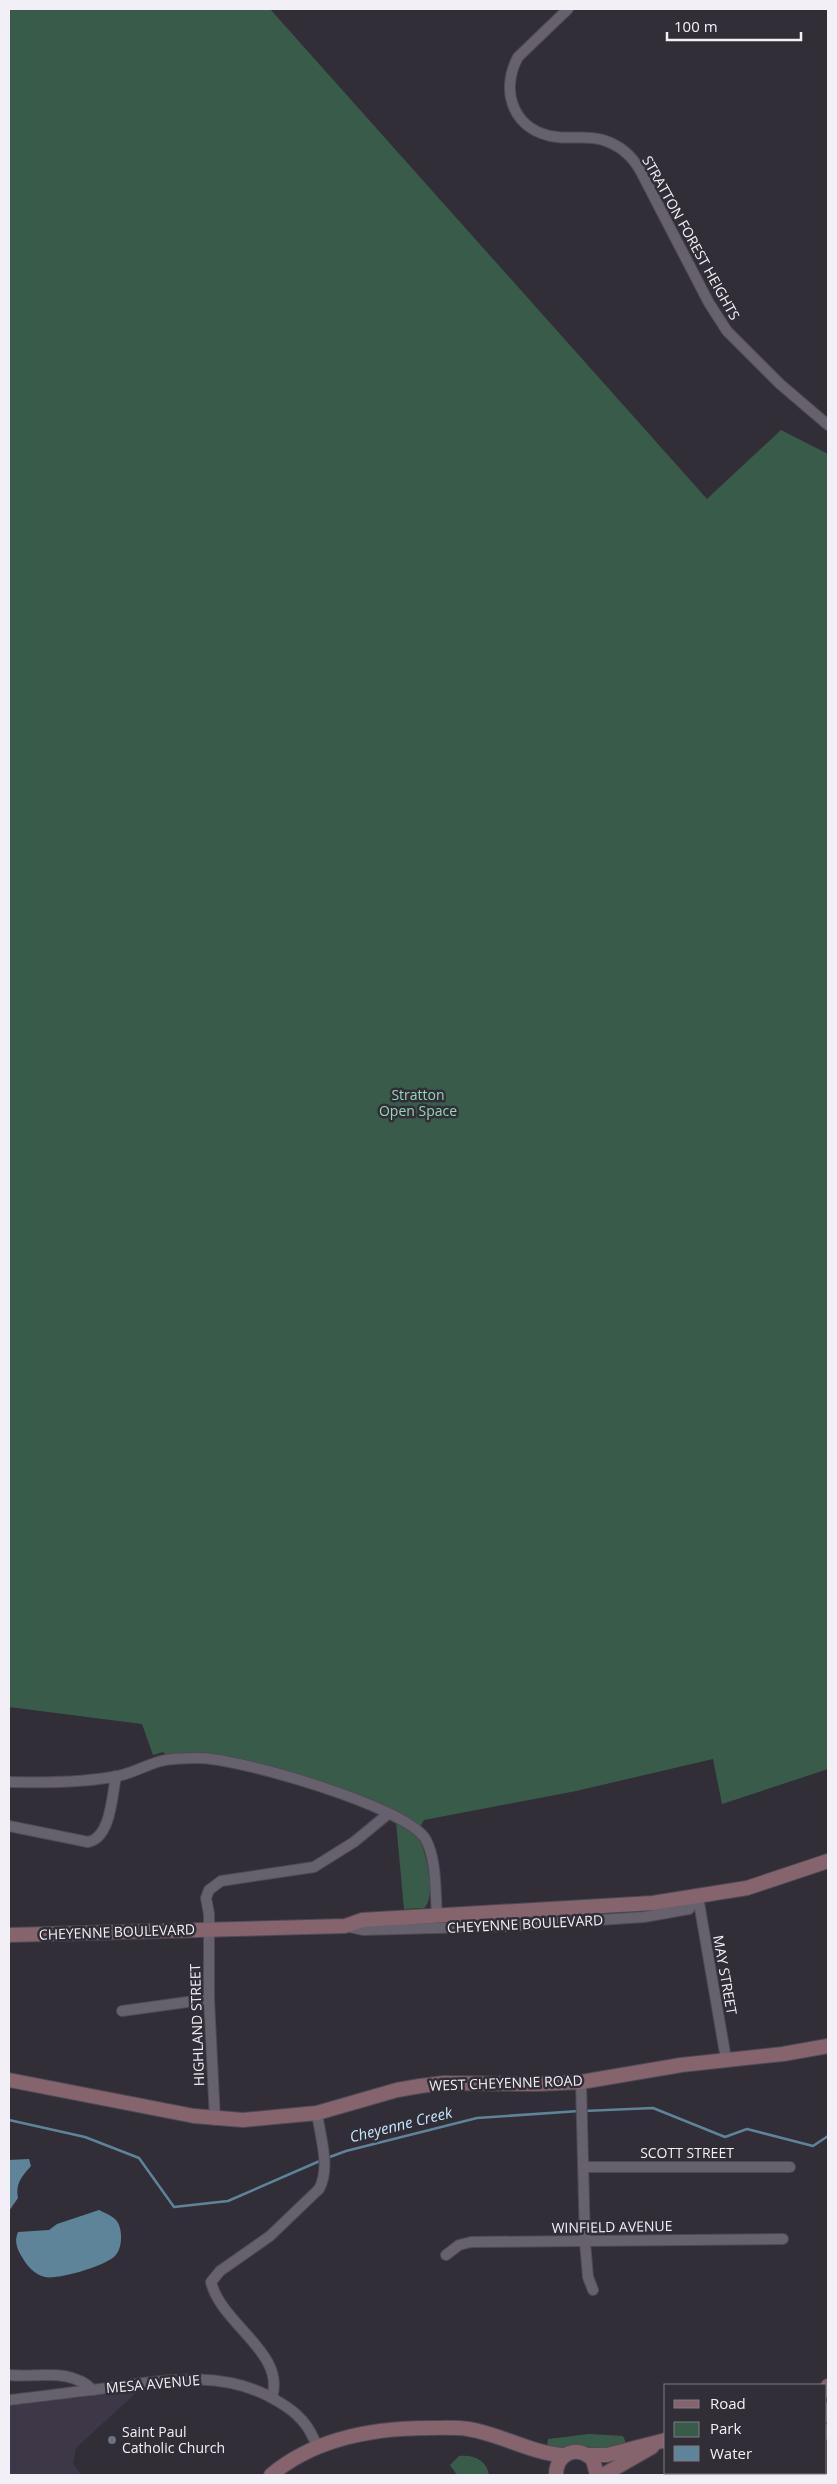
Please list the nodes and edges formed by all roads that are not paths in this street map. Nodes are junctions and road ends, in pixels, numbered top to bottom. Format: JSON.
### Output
{"nodes":[{"id":1,"x":568,"y":9,"type":"edge"},
{"id":2,"x":828,"y":425,"type":"edge"},
{"id":3,"x":116,"y":1776,"type":"junction"},
{"id":4,"x":9,"y":1782,"type":"edge"},
{"id":5,"x":388,"y":1814,"type":"junction"},
{"id":6,"x":9,"y":1826,"type":"edge"},
{"id":7,"x":828,"y":1861,"type":"edge"},
{"id":8,"x":698,"y":1896,"type":"junction"},
{"id":9,"x":437,"y":1915,"type":"junction"},
{"id":10,"x":345,"y":1926,"type":"junction"},
{"id":11,"x":209,"y":1929,"type":"junction"},
{"id":12,"x":9,"y":1935,"type":"edge"},
{"id":13,"x":209,"y":1999,"type":"junction"},
{"id":14,"x":122,"y":2011,"type":"dead end"},
{"id":15,"x":828,"y":2046,"type":"edge"},
{"id":16,"x":726,"y":2059,"type":"junction"},
{"id":17,"x":9,"y":2080,"type":"edge"},
{"id":18,"x":581,"y":2082,"type":"junction"},
{"id":19,"x":317,"y":2113,"type":"junction"},
{"id":20,"x":215,"y":2120,"type":"junction"},
{"id":21,"x":584,"y":2167,"type":"junction"},
{"id":22,"x":790,"y":2167,"type":"dead end"},
{"id":23,"x":783,"y":2239,"type":"dead end"},
{"id":24,"x":585,"y":2242,"type":"junction"},
{"id":25,"x":446,"y":2255,"type":"dead end"},
{"id":26,"x":593,"y":2290,"type":"dead end"},
{"id":27,"x":9,"y":2375,"type":"edge"},
{"id":28,"x":93,"y":2390,"type":"junction"},
{"id":29,"x":272,"y":2397,"type":"junction"},
{"id":30,"x":9,"y":2400,"type":"edge"},
{"id":31,"x":664,"y":2440,"type":"edge"},
{"id":32,"x":664,"y":2441,"type":"edge"},
{"id":33,"x":317,"y":2447,"type":"junction"},
{"id":34,"x":534,"y":2451,"type":"junction"},
{"id":35,"x":589,"y":2455,"type":"junction"},
{"id":36,"x":564,"y":2456,"type":"junction"},
{"id":37,"x":271,"y":2475,"type":"edge"},
{"id":38,"x":556,"y":2475,"type":"edge"},
{"id":39,"x":597,"y":2475,"type":"edge"},
{"id":40,"x":602,"y":2475,"type":"edge"}],
"edges":[{"from":1,"to":2,"type":"street","name":"STRATTON FOREST HEIGHTS"},
{"from":3,"to":4,"type":"street"},
{"from":3,"to":5,"type":"street"},
{"from":3,"to":6,"type":"street"},
{"from":5,"to":9,"type":"street"},
{"from":5,"to":11,"type":"street","name":"HIGHLAND STREET"},
{"from":7,"to":8,"type":"street","name":"CHEYENNE BOULEVARD"},
{"from":8,"to":9,"type":"street","name":"CHEYENNE BOULEVARD"},
{"from":8,"to":10,"type":"street","name":"CHEYENNE BOULEVARD"},
{"from":8,"to":16,"type":"street","name":"MAY STREET"},
{"from":9,"to":10,"type":"street","name":"CHEYENNE BOULEVARD"},
{"from":10,"to":11,"type":"street","name":"CHEYENNE BOULEVARD"},
{"from":11,"to":12,"type":"street","name":"CHEYENNE BOULEVARD"},
{"from":11,"to":13,"type":"street","name":"HIGHLAND STREET"},
{"from":13,"to":14,"type":"street"},
{"from":13,"to":20,"type":"street","name":"HIGHLAND STREET"},
{"from":15,"to":16,"type":"street","name":"WEST CHEYENNE ROAD"},
{"from":16,"to":18,"type":"street","name":"WEST CHEYENNE ROAD"},
{"from":17,"to":20,"type":"street","name":"WEST CHEYENNE ROAD"},
{"from":18,"to":19,"type":"street","name":"WEST CHEYENNE ROAD"},
{"from":18,"to":21,"type":"street"},
{"from":19,"to":20,"type":"street","name":"WEST CHEYENNE ROAD"},
{"from":19,"to":29,"type":"street"},
{"from":21,"to":22,"type":"street","name":"SCOTT STREET"},
{"from":21,"to":24,"type":"street"},
{"from":23,"to":24,"type":"street","name":"WINFIELD AVENUE"},
{"from":24,"to":25,"type":"street","name":"WINFIELD AVENUE"},
{"from":24,"to":26,"type":"street"},
{"from":27,"to":28,"type":"street"},
{"from":28,"to":29,"type":"street","name":"MESA AVENUE"},
{"from":28,"to":30,"type":"street","name":"MESA AVENUE"},
{"from":29,"to":33,"type":"street","name":"MESA AVENUE"},
{"from":31,"to":35,"type":"street"},
{"from":32,"to":40,"type":"street"},
{"from":33,"to":34,"type":"street"},
{"from":33,"to":37,"type":"street"},
{"from":34,"to":36,"type":"street"},
{"from":34,"to":38,"type":"street"},
{"from":35,"to":36,"type":"street"},
{"from":35,"to":39,"type":"street"},
{"from":36,"to":38,"type":"street"}]}
